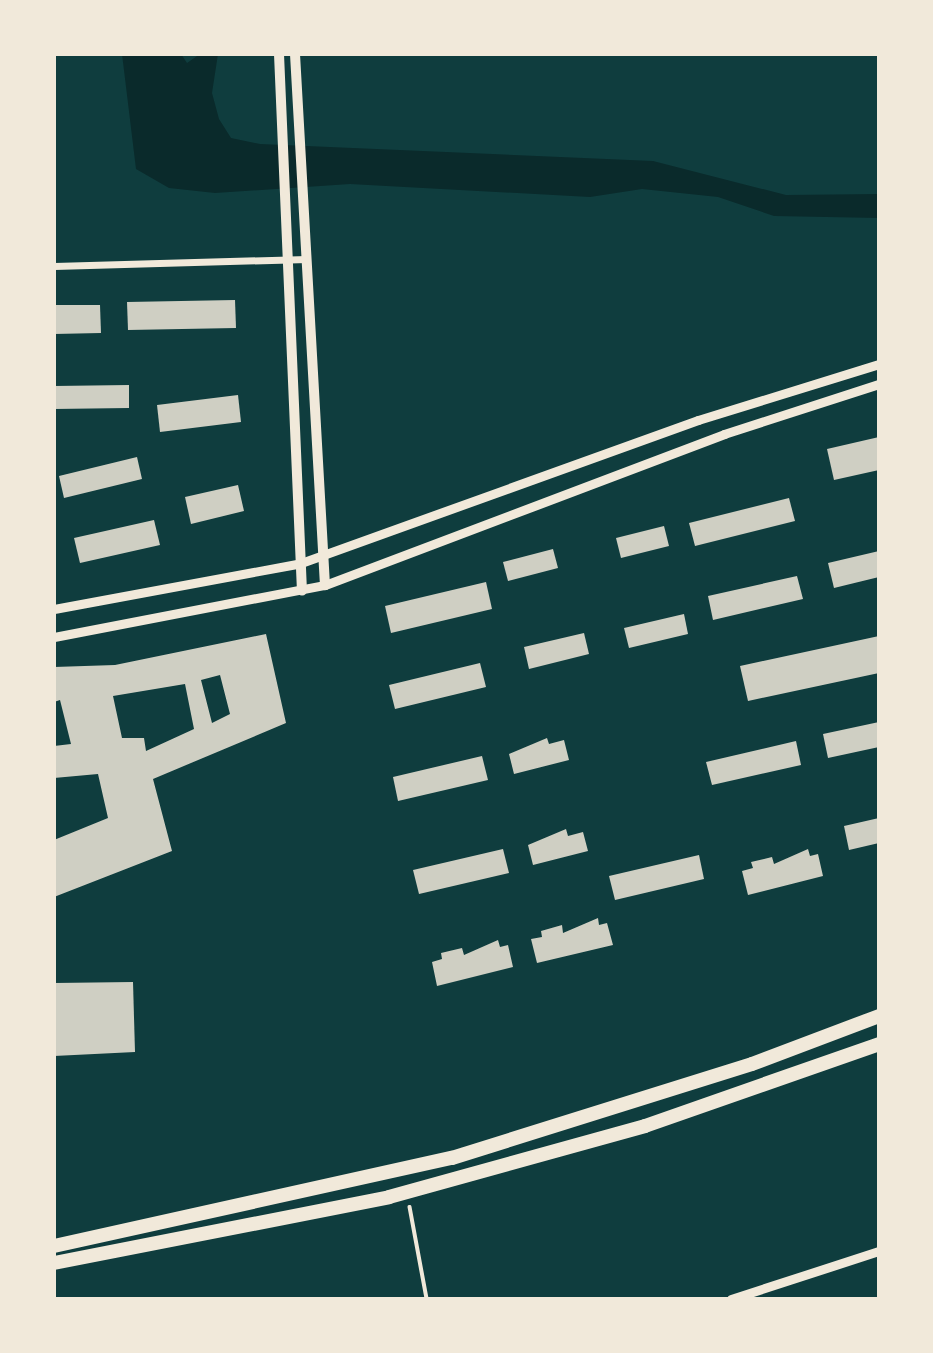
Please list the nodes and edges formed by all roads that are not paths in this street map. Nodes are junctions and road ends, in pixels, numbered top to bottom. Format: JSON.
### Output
{"nodes":[{"id":1,"x":279,"y":54,"type":"edge"},
{"id":2,"x":295,"y":54,"type":"edge"},
{"id":3,"x":288,"y":259,"type":"junction"},
{"id":4,"x":306,"y":259,"type":"junction"},
{"id":5,"x":54,"y":266,"type":"edge"},
{"id":6,"x":879,"y":364,"type":"edge"},
{"id":7,"x":879,"y":384,"type":"edge"},
{"id":8,"x":323,"y":555,"type":"junction"},
{"id":9,"x":300,"y":563,"type":"junction"},
{"id":10,"x":325,"y":585,"type":"junction"},
{"id":11,"x":302,"y":591,"type":"junction"},
{"id":12,"x":54,"y":609,"type":"edge"},
{"id":13,"x":54,"y":637,"type":"edge"},
{"id":14,"x":879,"y":1016,"type":"edge"},
{"id":15,"x":879,"y":1044,"type":"edge"},
{"id":16,"x":410,"y":1207,"type":"dead end"},
{"id":17,"x":54,"y":1246,"type":"edge"},
{"id":18,"x":879,"y":1251,"type":"edge"},
{"id":19,"x":54,"y":1263,"type":"edge"},
{"id":20,"x":426,"y":1299,"type":"edge"},
{"id":21,"x":731,"y":1299,"type":"edge"}],
"edges":[{"from":1,"to":3,"type":"main road"},
{"from":2,"to":4,"type":"main road"},
{"from":3,"to":4,"type":"street"},
{"from":3,"to":5,"type":"street"},
{"from":3,"to":9,"type":"main road"},
{"from":4,"to":8,"type":"main road"},
{"from":6,"to":8,"type":"street"},
{"from":7,"to":10,"type":"street"},
{"from":8,"to":9,"type":"street"},
{"from":8,"to":10,"type":"main road"},
{"from":9,"to":11,"type":"main road"},
{"from":9,"to":12,"type":"street"},
{"from":10,"to":11,"type":"street"},
{"from":11,"to":13,"type":"street"},
{"from":14,"to":17,"type":"highway"},
{"from":15,"to":19,"type":"highway"},
{"from":16,"to":20,"type":"lane"},
{"from":18,"to":21,"type":"street"}]}
